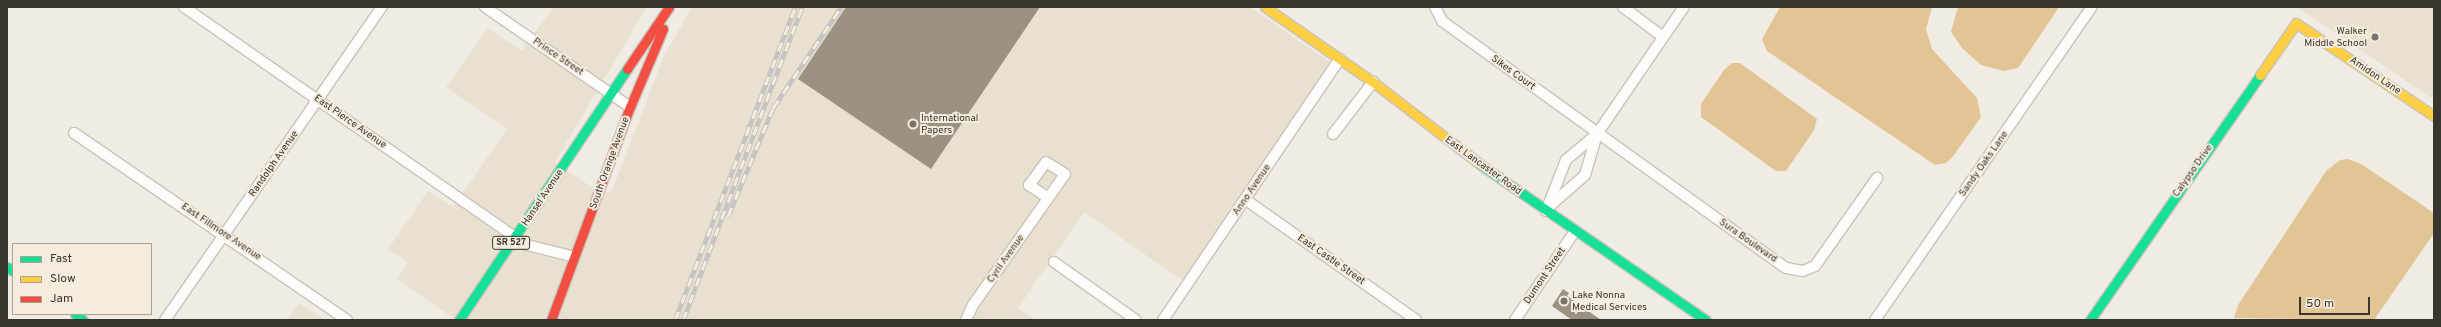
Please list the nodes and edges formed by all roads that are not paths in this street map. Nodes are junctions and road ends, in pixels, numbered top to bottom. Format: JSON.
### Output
{"nodes":[{"id":1,"x":184,"y":7,"type":"edge"},
{"id":2,"x":382,"y":7,"type":"edge"},
{"id":3,"x":485,"y":7,"type":"edge"},
{"id":4,"x":669,"y":7,"type":"edge"},
{"id":5,"x":672,"y":7,"type":"edge"},
{"id":6,"x":1265,"y":7,"type":"edge"},
{"id":7,"x":1435,"y":7,"type":"edge"},
{"id":8,"x":1623,"y":7,"type":"edge"},
{"id":9,"x":1684,"y":7,"type":"edge"},
{"id":10,"x":2092,"y":7,"type":"edge"},
{"id":11,"x":2296,"y":23,"type":"joint"},
{"id":12,"x":1663,"y":37,"type":"junction"},
{"id":13,"x":1340,"y":59,"type":"junction"},
{"id":14,"x":1373,"y":82,"type":"junction"},
{"id":15,"x":611,"y":94,"type":"junction"},
{"id":16,"x":318,"y":100,"type":"junction"},
{"id":17,"x":630,"y":107,"type":"junction"},
{"id":18,"x":2434,"y":116,"type":"edge"},
{"id":19,"x":74,"y":133,"type":"dead end"},
{"id":20,"x":1333,"y":134,"type":"dead end"},
{"id":21,"x":1597,"y":134,"type":"junction"},
{"id":22,"x":1574,"y":152,"type":"junction"},
{"id":23,"x":1590,"y":163,"type":"junction"},
{"id":24,"x":1877,"y":178,"type":"dead end"},
{"id":25,"x":1048,"y":198,"type":"dead end"},
{"id":26,"x":1246,"y":200,"type":"junction"},
{"id":27,"x":1546,"y":211,"type":"junction"},
{"id":28,"x":1576,"y":231,"type":"junction"},
{"id":29,"x":225,"y":234,"type":"junction"},
{"id":30,"x":516,"y":237,"type":"junction"},
{"id":31,"x":575,"y":257,"type":"junction"},
{"id":32,"x":1054,"y":262,"type":"dead end"},
{"id":33,"x":1166,"y":319,"type":"edge"},
{"id":34,"x":165,"y":320,"type":"edge"},
{"id":35,"x":348,"y":320,"type":"edge"},
{"id":36,"x":459,"y":320,"type":"edge"},
{"id":37,"x":551,"y":320,"type":"edge"},
{"id":38,"x":966,"y":320,"type":"edge"},
{"id":39,"x":1136,"y":320,"type":"edge"},
{"id":40,"x":1416,"y":320,"type":"edge"},
{"id":41,"x":1515,"y":320,"type":"edge"},
{"id":42,"x":1706,"y":320,"type":"edge"},
{"id":43,"x":1875,"y":320,"type":"edge"},
{"id":44,"x":2090,"y":320,"type":"edge"}],
"edges":[{"from":1,"to":16,"type":"street","name":"East Pierce Avenue"},
{"from":2,"to":16,"type":"street","name":"Randolph Avenue"},
{"from":3,"to":15,"type":"street","name":"Prince Street"},
{"from":4,"to":15,"type":"street","number":"SR 527"},
{"from":5,"to":17,"type":"street","name":"South Orange Avenue"},
{"from":6,"to":13,"type":"street","name":"East Lancaster Road"},
{"from":7,"to":21,"type":"street","name":"Sikes Court"},
{"from":8,"to":12,"type":"street"},
{"from":9,"to":12,"type":"street"},
{"from":10,"to":43,"type":"street","name":"Sandy Oaks Lane"},
{"from":11,"to":18,"type":"street","name":"Amidon Lane"},
{"from":11,"to":44,"type":"street","name":"Calypso Drive"},
{"from":12,"to":21,"type":"street"},
{"from":13,"to":14,"type":"street","name":"East Lancaster Road"},
{"from":13,"to":26,"type":"street","name":"Anno Avenue"},
{"from":14,"to":20,"type":"street"},
{"from":14,"to":27,"type":"street","name":"East Lancaster Road"},
{"from":15,"to":17,"type":"street","name":"Prince Street"},
{"from":15,"to":30,"type":"street","name":"Hansel Avenue","number":"SR 527"},
{"from":16,"to":29,"type":"street","name":"Randolph Avenue"},
{"from":16,"to":30,"type":"street","name":"East Pierce Avenue"},
{"from":17,"to":31,"type":"street","name":"South Orange Avenue"},
{"from":19,"to":29,"type":"street","name":"East Fillmore Avenue"},
{"from":21,"to":22,"type":"street"},
{"from":21,"to":23,"type":"street"},
{"from":21,"to":24,"type":"street","name":"Sura Boulevard"},
{"from":22,"to":23,"type":"street"},
{"from":22,"to":27,"type":"street"},
{"from":23,"to":27,"type":"street"},
{"from":25,"to":38,"type":"street","name":"Cyril Avenue"},
{"from":26,"to":33,"type":"street","name":"Anno Avenue"},
{"from":26,"to":40,"type":"street","name":"East Castle Street"},
{"from":27,"to":28,"type":"street","name":"East Lancaster Road"},
{"from":28,"to":41,"type":"street","name":"Dumont Street"},
{"from":28,"to":42,"type":"street","name":"East Lancaster Road"},
{"from":29,"to":34,"type":"street","name":"Randolph Avenue"},
{"from":29,"to":35,"type":"street","name":"East Fillmore Avenue"},
{"from":30,"to":31,"type":"street","name":"East Pierce Avenue"},
{"from":30,"to":36,"type":"street","name":"Hansel Avenue","number":"SR 527"},
{"from":31,"to":37,"type":"street","name":"South Orange Avenue"},
{"from":32,"to":39,"type":"street"}]}
